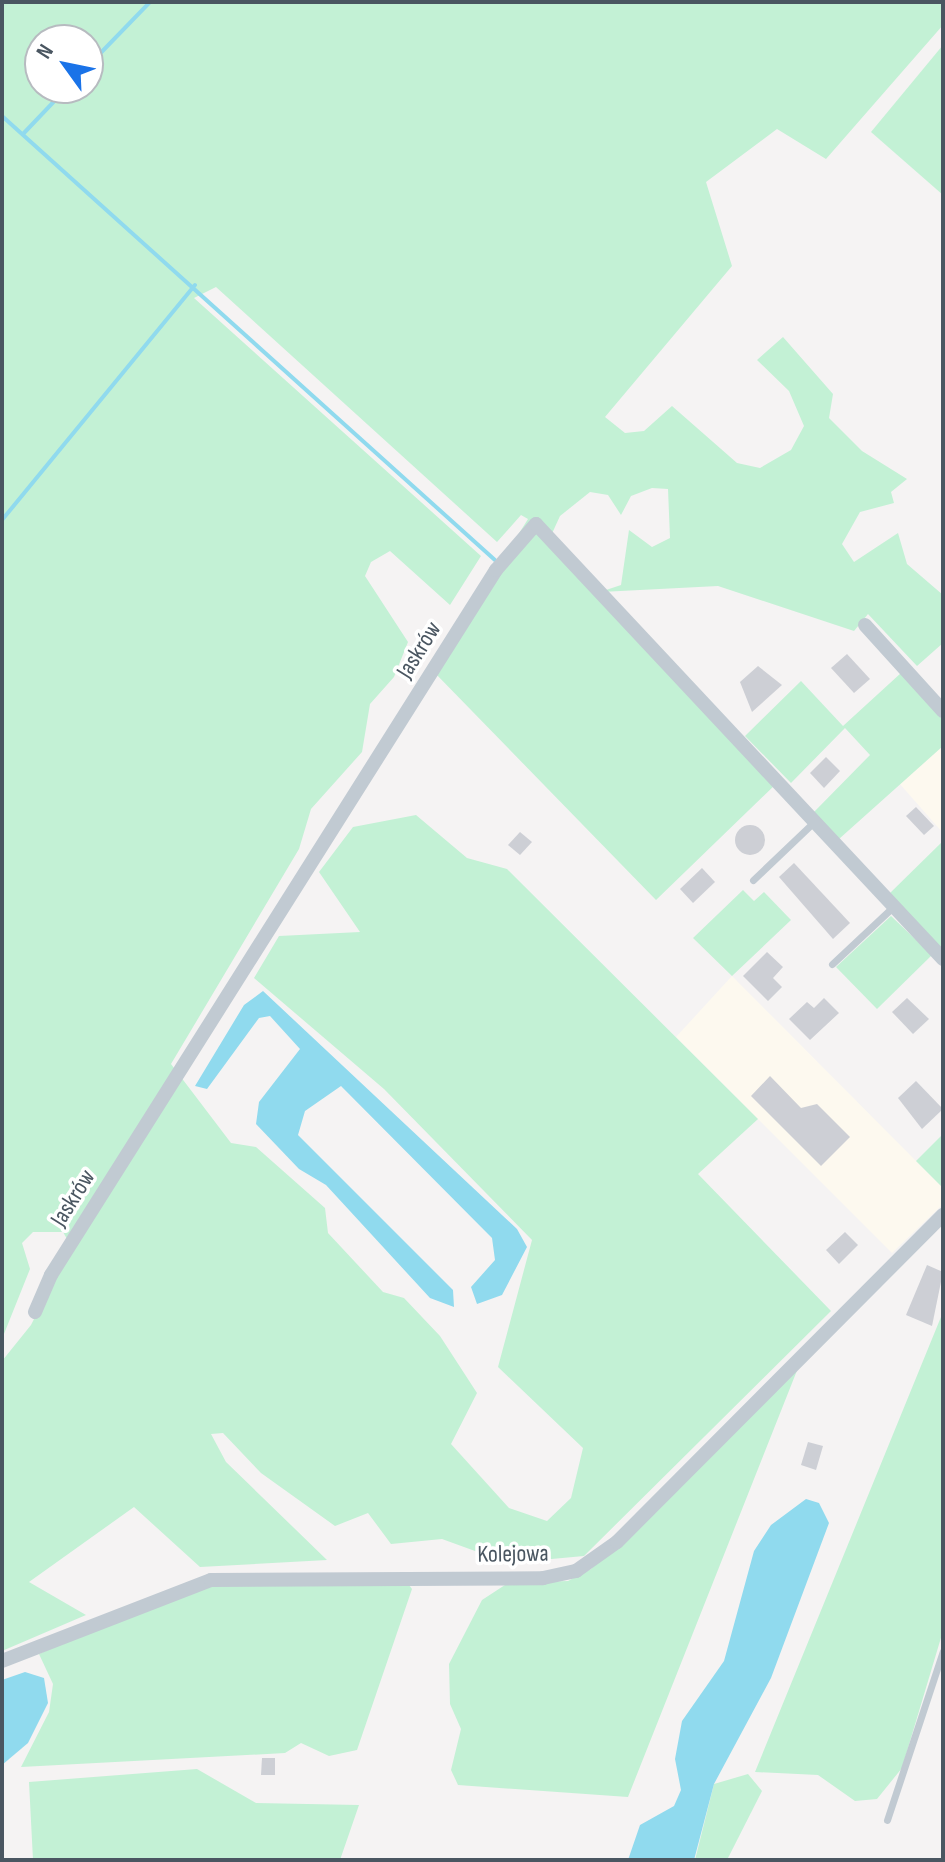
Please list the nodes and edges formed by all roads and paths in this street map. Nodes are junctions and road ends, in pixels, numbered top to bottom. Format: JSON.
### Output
{"nodes":[{"id":1,"x":865,"y":625,"type":"dead end"},
{"id":2,"x":943,"y":711,"type":"edge"},
{"id":3,"x":816,"y":820,"type":"junction"},
{"id":4,"x":753,"y":880,"type":"dead end"},
{"id":5,"x":894,"y":906,"type":"junction"},
{"id":6,"x":943,"y":959,"type":"edge"},
{"id":7,"x":832,"y":964,"type":"dead end"},
{"id":8,"x":943,"y":1215,"type":"edge"},
{"id":9,"x":35,"y":1312,"type":"dead end"},
{"id":10,"x":943,"y":1651,"type":"edge"},
{"id":11,"x":2,"y":1661,"type":"edge"},
{"id":12,"x":887,"y":1820,"type":"dead end"}],
"edges":[{"from":1,"to":2,"type":"street"},
{"from":3,"to":4,"type":"lane"},
{"from":3,"to":5,"type":"street","name":"Jaskrów"},
{"from":3,"to":9,"type":"street","name":"Jaskrów"},
{"from":5,"to":6,"type":"street","name":"Jaskrów"},
{"from":5,"to":7,"type":"lane"},
{"from":8,"to":11,"type":"street","name":"Kolejowa"},
{"from":10,"to":12,"type":"lane"}]}
